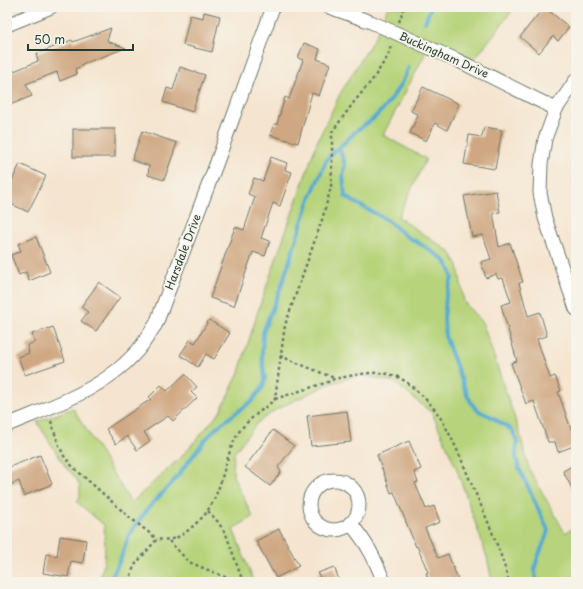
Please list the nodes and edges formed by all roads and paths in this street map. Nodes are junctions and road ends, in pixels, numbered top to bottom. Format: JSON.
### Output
{"nodes":[{"id":1,"x":51,"y":7,"type":"edge"},
{"id":2,"x":273,"y":7,"type":"edge"},
{"id":3,"x":329,"y":7,"type":"edge"},
{"id":4,"x":404,"y":7,"type":"edge"},
{"id":5,"x":7,"y":25,"type":"edge"},
{"id":6,"x":395,"y":33,"type":"junction"},
{"id":7,"x":576,"y":80,"type":"edge"},
{"id":8,"x":556,"y":109,"type":"junction"},
{"id":9,"x":576,"y":309,"type":"edge"},
{"id":10,"x":280,"y":356,"type":"junction"},
{"id":11,"x":334,"y":379,"type":"junction"},
{"id":12,"x":275,"y":399,"type":"junction"},
{"id":13,"x":47,"y":409,"type":"junction"},
{"id":14,"x":7,"y":425,"type":"edge"},
{"id":15,"x":208,"y":511,"type":"junction"},
{"id":16,"x":350,"y":523,"type":"dead end"},
{"id":17,"x":158,"y":539,"type":"junction"},
{"id":18,"x":169,"y":541,"type":"junction"},
{"id":19,"x":129,"y":582,"type":"edge"},
{"id":20,"x":237,"y":582,"type":"edge"},
{"id":21,"x":243,"y":582,"type":"edge"},
{"id":22,"x":384,"y":582,"type":"edge"},
{"id":23,"x":509,"y":582,"type":"edge"}],
"edges":[{"from":1,"to":5,"type":"street"},
{"from":2,"to":13,"type":"street","name":"Harsdale Drive"},
{"from":3,"to":6,"type":"street","name":"Buckingham Drive"},
{"from":4,"to":6,"type":"path"},
{"from":6,"to":8,"type":"street","name":"Buckingham Drive"},
{"from":6,"to":10,"type":"path"},
{"from":7,"to":8,"type":"street"},
{"from":8,"to":9,"type":"street"},
{"from":10,"to":11,"type":"path"},
{"from":10,"to":12,"type":"path"},
{"from":11,"to":12,"type":"path"},
{"from":11,"to":23,"type":"path"},
{"from":12,"to":15,"type":"path"},
{"from":13,"to":14,"type":"street","name":"Harsdale Drive"},
{"from":13,"to":17,"type":"path"},
{"from":15,"to":18,"type":"path"},
{"from":15,"to":21,"type":"path"},
{"from":16,"to":22,"type":"street"},
{"from":17,"to":18,"type":"path"},
{"from":17,"to":19,"type":"path"},
{"from":18,"to":20,"type":"path"}]}
